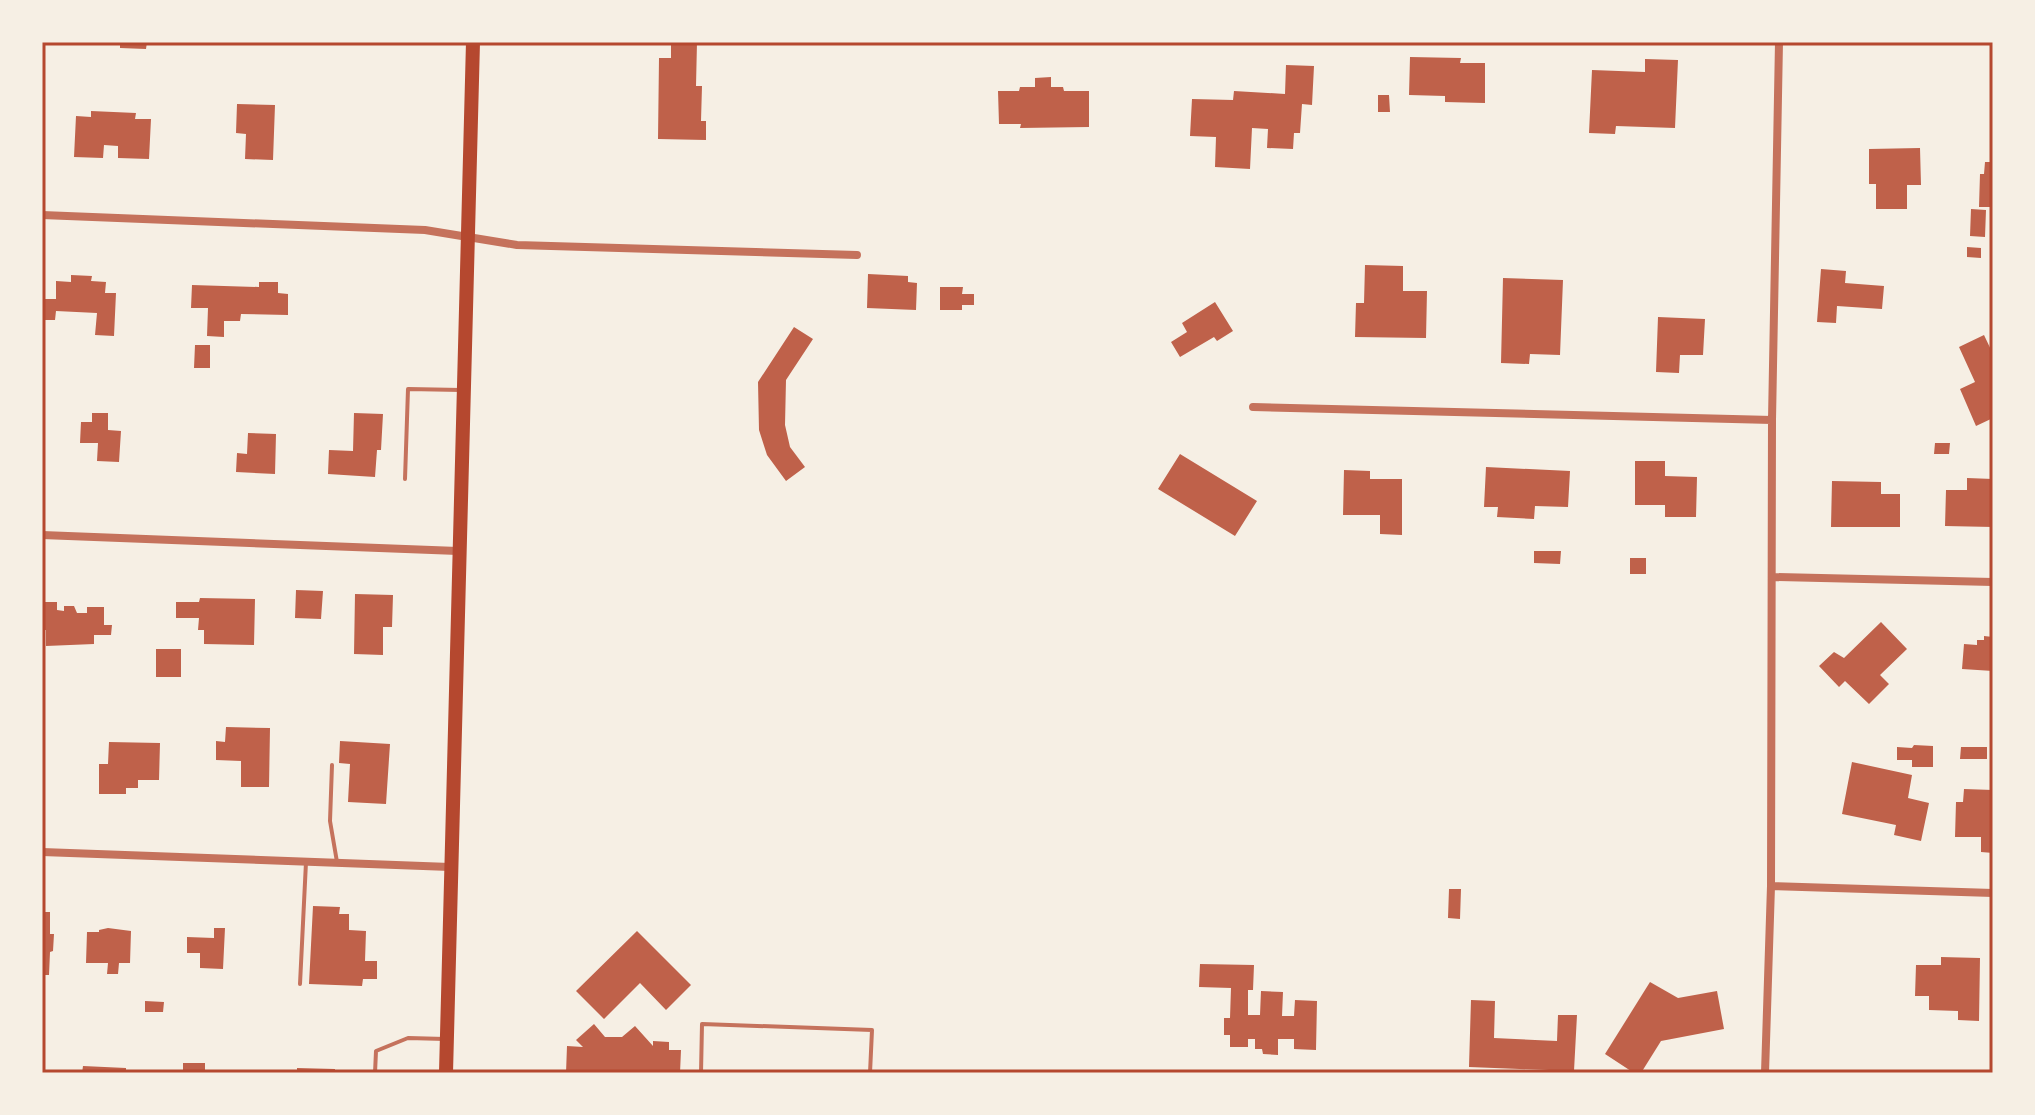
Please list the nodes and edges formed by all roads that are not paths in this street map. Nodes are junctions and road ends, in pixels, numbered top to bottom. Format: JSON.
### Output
{"nodes":[{"id":1,"x":473,"y":42,"type":"edge"},
{"id":2,"x":1779,"y":42,"type":"edge"},
{"id":3,"x":42,"y":215,"type":"edge"},
{"id":4,"x":469,"y":237,"type":"junction"},
{"id":5,"x":857,"y":255,"type":"dead end"},
{"id":6,"x":464,"y":390,"type":"junction"},
{"id":7,"x":1253,"y":407,"type":"dead end"},
{"id":8,"x":1772,"y":420,"type":"junction"},
{"id":9,"x":405,"y":479,"type":"dead end"},
{"id":10,"x":42,"y":535,"type":"edge"},
{"id":11,"x":458,"y":551,"type":"junction"},
{"id":12,"x":1773,"y":577,"type":"junction"},
{"id":13,"x":1993,"y":582,"type":"edge"},
{"id":14,"x":332,"y":765,"type":"dead end"},
{"id":15,"x":42,"y":852,"type":"edge"},
{"id":16,"x":306,"y":862,"type":"junction"},
{"id":17,"x":337,"y":863,"type":"junction"},
{"id":18,"x":450,"y":867,"type":"junction"},
{"id":19,"x":1771,"y":886,"type":"junction"},
{"id":20,"x":1993,"y":893,"type":"edge"},
{"id":21,"x":300,"y":984,"type":"dead end"},
{"id":22,"x":447,"y":1039,"type":"junction"},
{"id":23,"x":375,"y":1073,"type":"edge"},
{"id":24,"x":446,"y":1073,"type":"edge"},
{"id":25,"x":701,"y":1073,"type":"edge"},
{"id":26,"x":870,"y":1073,"type":"edge"},
{"id":27,"x":1765,"y":1073,"type":"edge"}],
"edges":[{"from":1,"to":4,"type":"highway"},
{"from":2,"to":8,"type":"street"},
{"from":3,"to":4,"type":"street"},
{"from":4,"to":5,"type":"street"},
{"from":4,"to":6,"type":"highway"},
{"from":6,"to":9,"type":"lane"},
{"from":6,"to":11,"type":"highway"},
{"from":7,"to":8,"type":"street"},
{"from":8,"to":12,"type":"street"},
{"from":10,"to":11,"type":"street"},
{"from":11,"to":18,"type":"highway"},
{"from":12,"to":13,"type":"street"},
{"from":12,"to":19,"type":"street"},
{"from":14,"to":17,"type":"lane"},
{"from":15,"to":16,"type":"street"},
{"from":16,"to":17,"type":"street"},
{"from":16,"to":21,"type":"lane"},
{"from":17,"to":18,"type":"street"},
{"from":18,"to":22,"type":"highway"},
{"from":19,"to":20,"type":"street"},
{"from":19,"to":27,"type":"street"},
{"from":22,"to":23,"type":"lane"},
{"from":22,"to":24,"type":"highway"},
{"from":25,"to":26,"type":"lane"}]}
